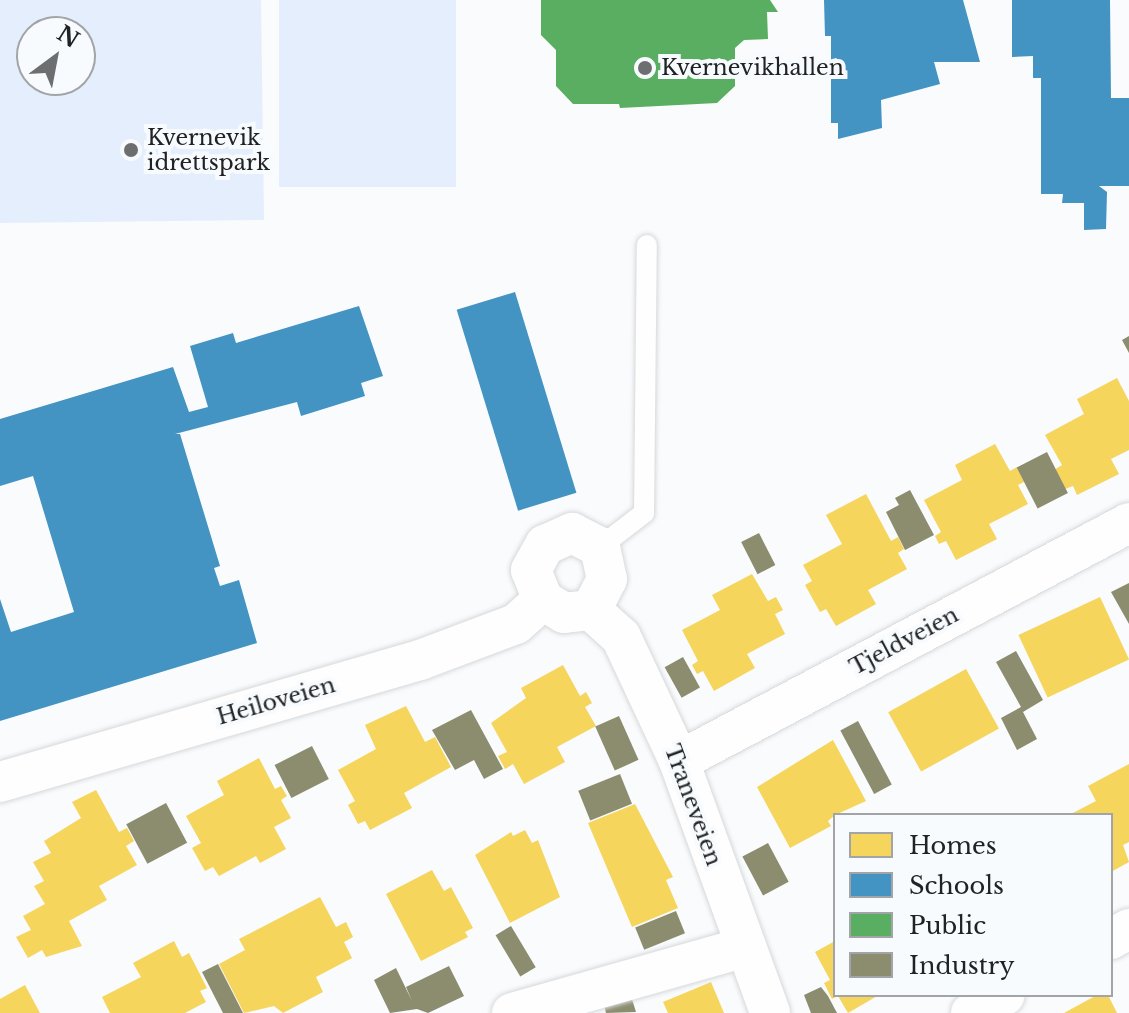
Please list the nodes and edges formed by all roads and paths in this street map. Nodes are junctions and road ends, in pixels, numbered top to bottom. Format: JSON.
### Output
{"nodes":[{"id":1,"x":647,"y":245,"type":"dead end"},
{"id":2,"x":1129,"y":523,"type":"edge"},
{"id":3,"x":600,"y":547,"type":"junction"},
{"id":4,"x":543,"y":600,"type":"junction"},
{"id":5,"x":591,"y":610,"type":"junction"},
{"id":6,"x":679,"y":761,"type":"junction"},
{"id":7,"x":0,"y":782,"type":"edge"},
{"id":8,"x":746,"y":947,"type":"junction"},
{"id":9,"x":1001,"y":997,"type":"edge"},
{"id":10,"x":516,"y":1013,"type":"edge"},
{"id":11,"x":770,"y":1013,"type":"edge"},
{"id":12,"x":971,"y":1013,"type":"edge"}],
"edges":[{"from":1,"to":3,"type":"lane"},
{"from":2,"to":6,"type":"street","name":"Tjeldveien"},
{"from":3,"to":4,"type":"street"},
{"from":3,"to":5,"type":"street"},
{"from":4,"to":5,"type":"street"},
{"from":4,"to":7,"type":"street","name":"Heiloveien"},
{"from":5,"to":6,"type":"street","name":"Traneveien"},
{"from":6,"to":8,"type":"street","name":"Traneveien"},
{"from":8,"to":10,"type":"street"},
{"from":8,"to":11,"type":"street","name":"Traneveien"},
{"from":9,"to":12,"type":"street"}]}
